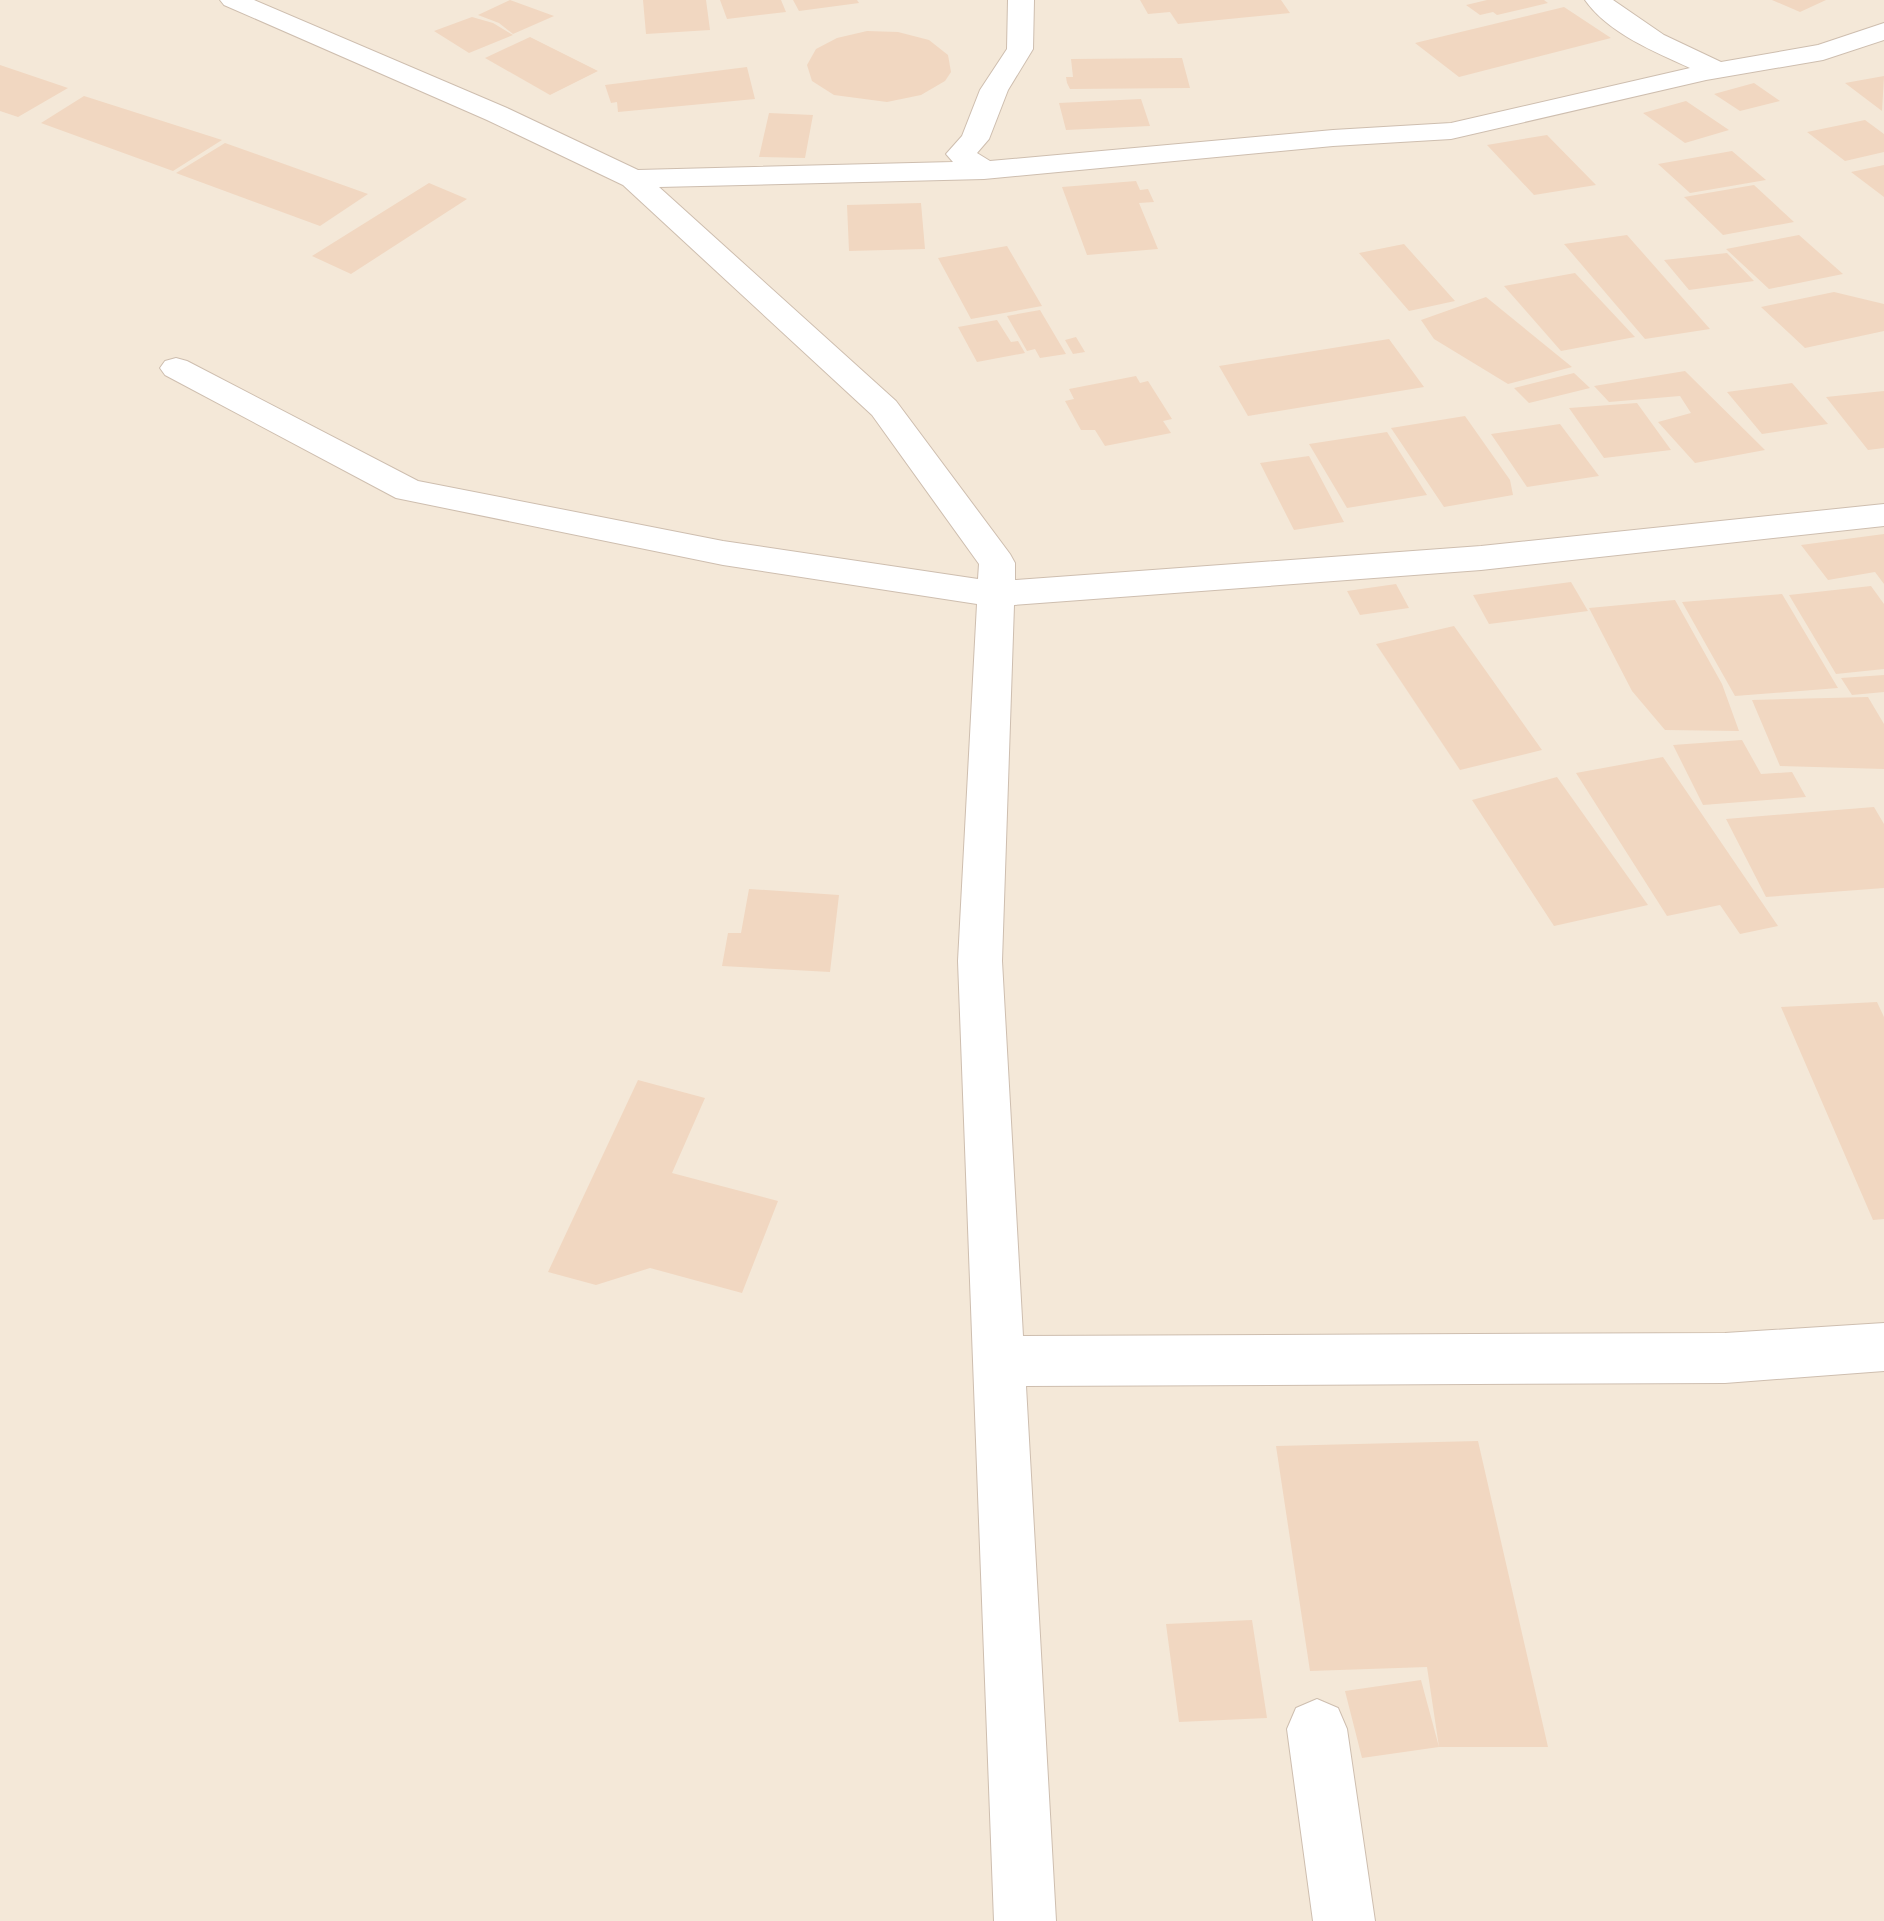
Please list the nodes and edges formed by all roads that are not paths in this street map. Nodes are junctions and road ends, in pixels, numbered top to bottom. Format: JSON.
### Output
{"nodes":[{"id":1,"x":233,"y":0,"type":"edge"},
{"id":2,"x":1021,"y":0,"type":"edge"},
{"id":3,"x":1598,"y":0,"type":"edge"},
{"id":4,"x":1884,"y":31,"type":"edge"},
{"id":5,"x":1718,"y":70,"type":"junction"},
{"id":6,"x":984,"y":170,"type":"junction"},
{"id":7,"x":633,"y":179,"type":"junction"},
{"id":8,"x":176,"y":368,"type":"dead end"},
{"id":9,"x":1884,"y":515,"type":"edge"},
{"id":10,"x":994,"y":594,"type":"junction"},
{"id":11,"x":1884,"y":1347,"type":"edge"},
{"id":12,"x":1000,"y":1361,"type":"junction"},
{"id":13,"x":1317,"y":1729,"type":"dead end"},
{"id":14,"x":1025,"y":1921,"type":"edge"},
{"id":15,"x":1344,"y":1921,"type":"edge"}],
"edges":[{"from":1,"to":7,"type":"street"},
{"from":2,"to":6,"type":"street"},
{"from":3,"to":5,"type":"street"},
{"from":4,"to":5,"type":"street"},
{"from":5,"to":6,"type":"street"},
{"from":6,"to":7,"type":"street"},
{"from":7,"to":10,"type":"street"},
{"from":8,"to":10,"type":"street"},
{"from":9,"to":10,"type":"street"},
{"from":10,"to":12,"type":"street"},
{"from":11,"to":12,"type":"street"},
{"from":12,"to":14,"type":"street"},
{"from":13,"to":15,"type":"street"}]}
